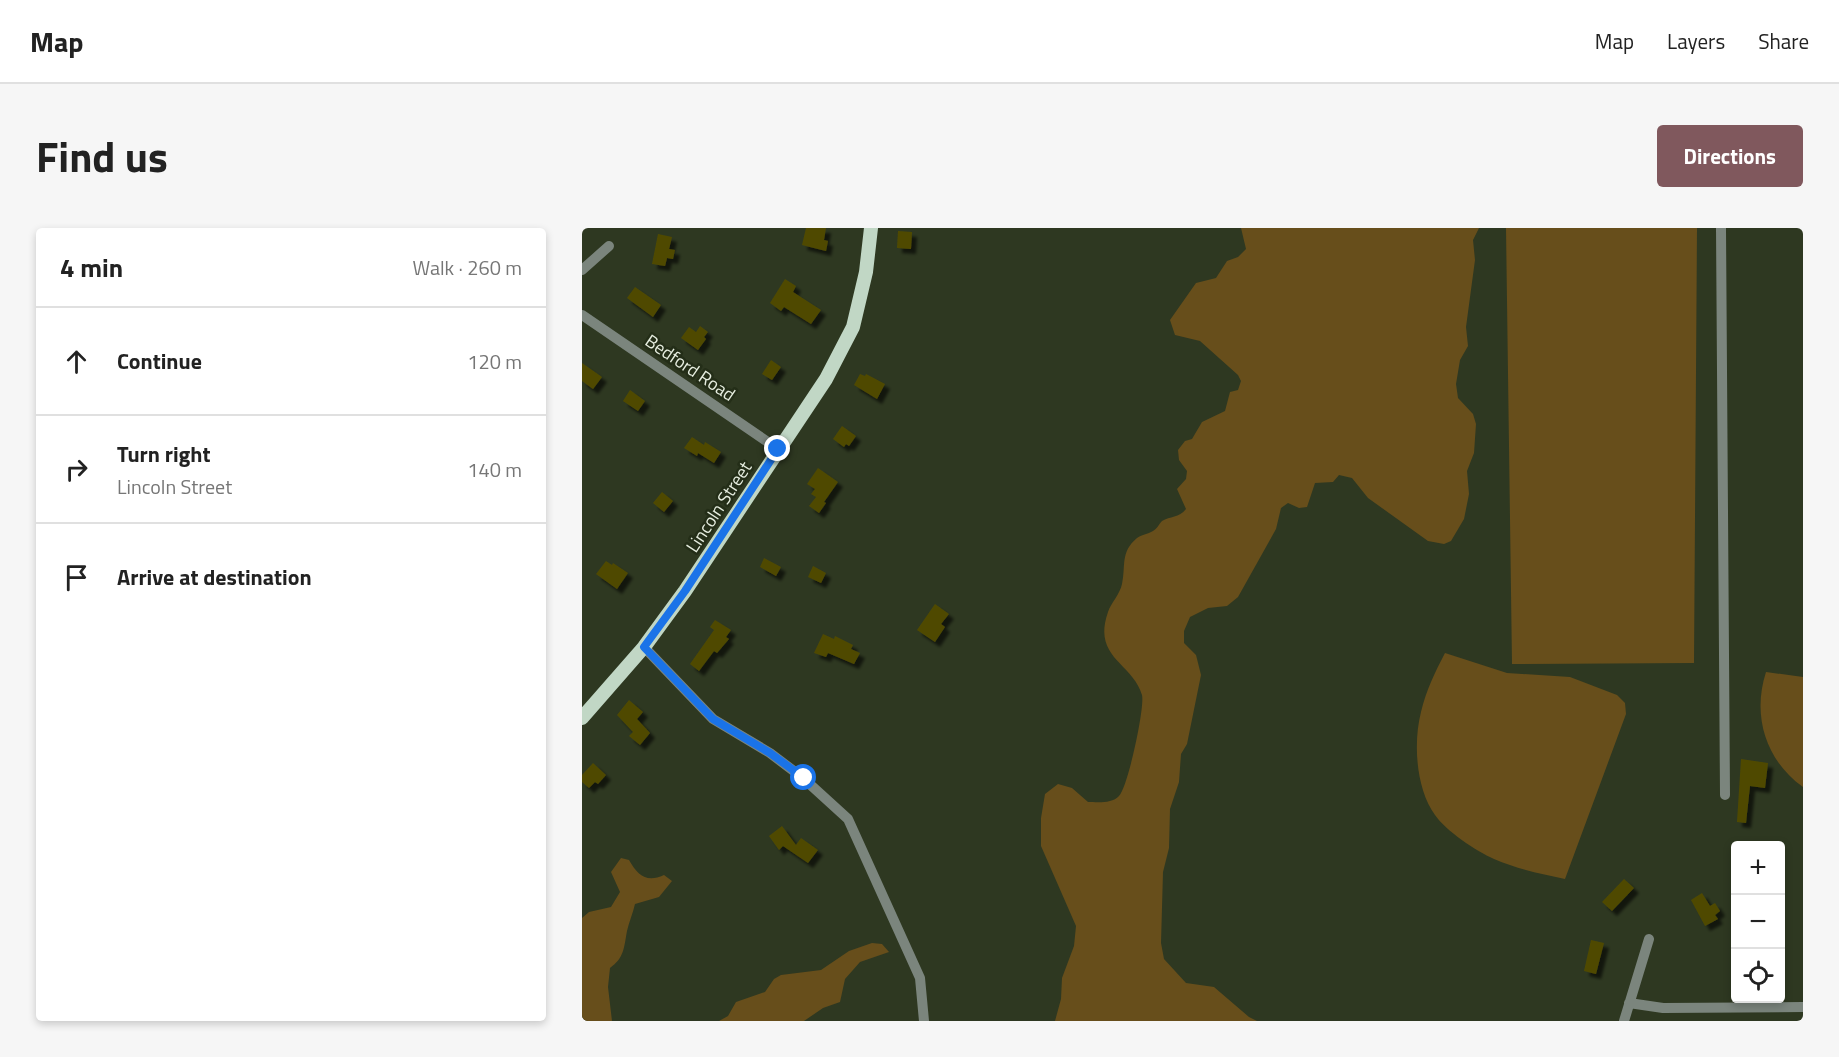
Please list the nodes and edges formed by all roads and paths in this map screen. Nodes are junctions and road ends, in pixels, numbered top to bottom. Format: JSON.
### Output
{"nodes":[{"id":1,"x":871,"y":228,"type":"edge"},
{"id":2,"x":1721,"y":228,"type":"edge"},
{"id":3,"x":609,"y":246,"type":"dead end"},
{"id":4,"x":582,"y":270,"type":"edge"},
{"id":5,"x":582,"y":315,"type":"edge"},
{"id":6,"x":778,"y":449,"type":"junction"},
{"id":7,"x":644,"y":647,"type":"junction"},
{"id":8,"x":582,"y":718,"type":"edge"},
{"id":9,"x":1725,"y":795,"type":"dead end"},
{"id":10,"x":1649,"y":939,"type":"dead end"},
{"id":11,"x":1629,"y":1003,"type":"junction"},
{"id":12,"x":1803,"y":1007,"type":"edge"},
{"id":13,"x":924,"y":1021,"type":"edge"},
{"id":14,"x":1624,"y":1021,"type":"edge"}],
"edges":[{"from":1,"to":6,"type":"main road","name":"Lincoln Street"},
{"from":2,"to":9,"type":"street"},
{"from":3,"to":4,"type":"street"},
{"from":5,"to":6,"type":"street","name":"Bedford Road"},
{"from":6,"to":7,"type":"main road","name":"Lincoln Street"},
{"from":7,"to":8,"type":"main road","name":"Lincoln Street"},
{"from":7,"to":13,"type":"street"},
{"from":10,"to":11,"type":"street"},
{"from":11,"to":12,"type":"street"},
{"from":11,"to":14,"type":"street"}]}
